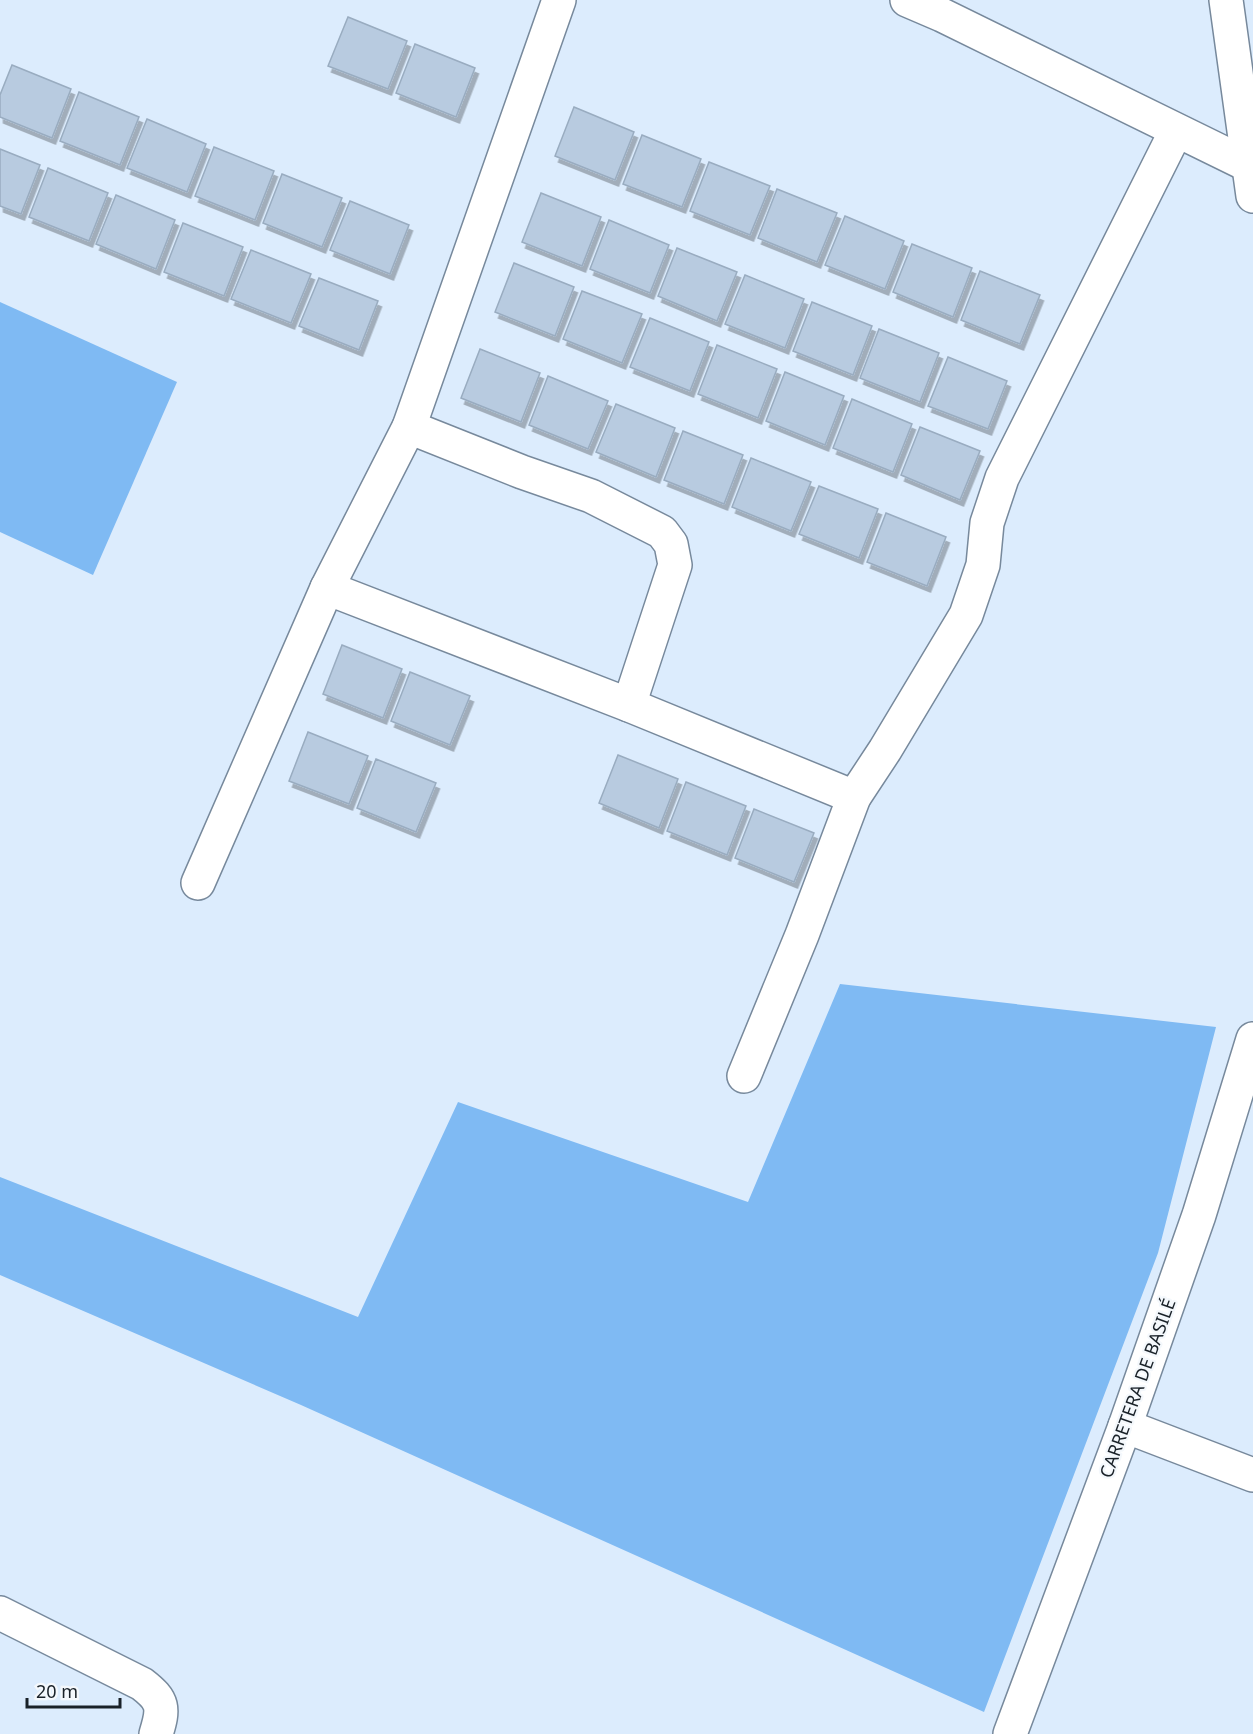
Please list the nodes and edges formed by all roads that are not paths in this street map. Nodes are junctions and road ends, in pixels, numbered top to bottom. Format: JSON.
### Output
{"nodes":[{"id":1,"x":559,"y":0,"type":"edge"},
{"id":2,"x":907,"y":0,"type":"edge"},
{"id":3,"x":1226,"y":0,"type":"edge"},
{"id":4,"x":1176,"y":131,"type":"junction"},
{"id":5,"x":1248,"y":165,"type":"junction"},
{"id":6,"x":1253,"y":196,"type":"edge"},
{"id":7,"x":409,"y":428,"type":"junction"},
{"id":8,"x":327,"y":588,"type":"junction"},
{"id":9,"x":629,"y":705,"type":"junction"},
{"id":10,"x":854,"y":797,"type":"junction"},
{"id":11,"x":198,"y":883,"type":"dead end"},
{"id":12,"x":1253,"y":1039,"type":"edge"},
{"id":13,"x":744,"y":1076,"type":"dead end"},
{"id":14,"x":1125,"y":1426,"type":"junction"},
{"id":15,"x":1253,"y":1475,"type":"edge"},
{"id":16,"x":0,"y":1613,"type":"edge"},
{"id":17,"x":156,"y":1734,"type":"edge"},
{"id":18,"x":1010,"y":1734,"type":"edge"}],
"edges":[{"from":1,"to":7,"type":"street"},
{"from":2,"to":4,"type":"street"},
{"from":3,"to":5,"type":"street"},
{"from":4,"to":5,"type":"street"},
{"from":4,"to":10,"type":"street"},
{"from":5,"to":6,"type":"street"},
{"from":7,"to":8,"type":"street"},
{"from":7,"to":9,"type":"street"},
{"from":8,"to":9,"type":"street"},
{"from":8,"to":11,"type":"street"},
{"from":9,"to":10,"type":"street"},
{"from":10,"to":13,"type":"street"},
{"from":12,"to":14,"type":"street","name":"CARRETERA DE BASILÉ"},
{"from":14,"to":15,"type":"street"},
{"from":14,"to":18,"type":"street","name":"CARRETERA DE BASILÉ"},
{"from":16,"to":17,"type":"street"}]}
